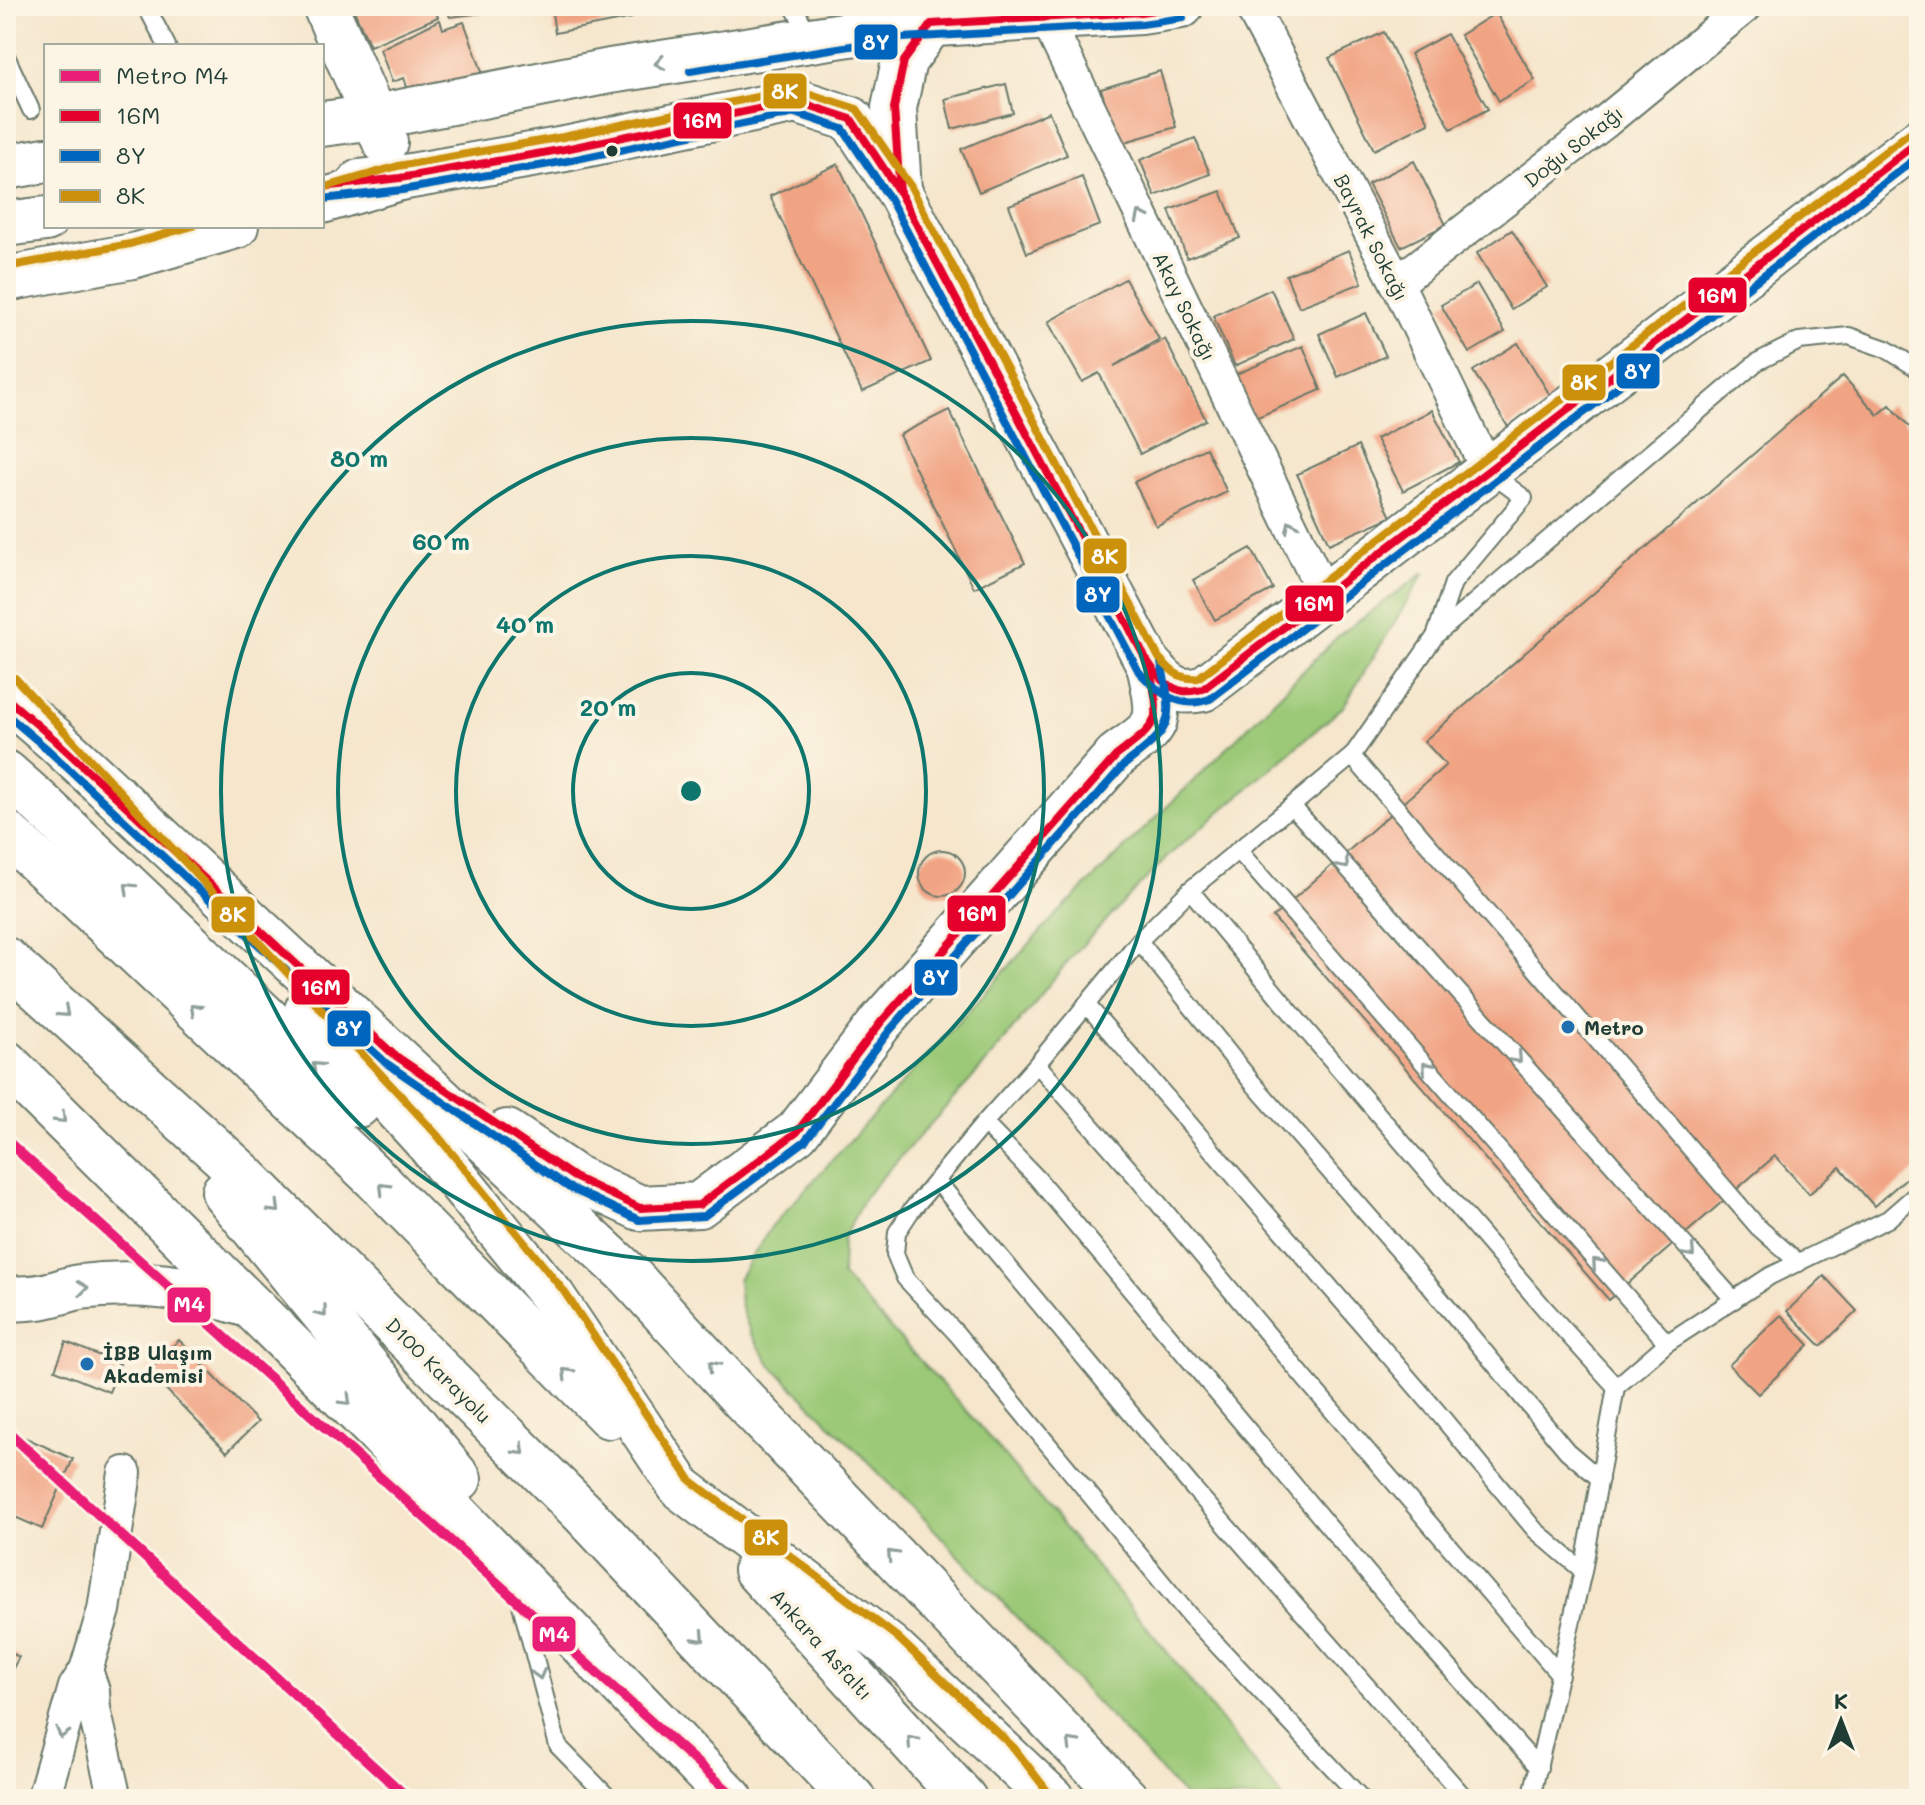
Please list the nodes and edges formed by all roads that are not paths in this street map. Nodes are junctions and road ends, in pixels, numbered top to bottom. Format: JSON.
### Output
{"nodes":[{"id":1,"x":146,"y":6,"type":"edge"},
{"id":2,"x":325,"y":6,"type":"edge"},
{"id":3,"x":1251,"y":6,"type":"edge"},
{"id":4,"x":1746,"y":6,"type":"edge"},
{"id":5,"x":1153,"y":8,"type":"edge"},
{"id":6,"x":1045,"y":16,"type":"junction"},
{"id":7,"x":802,"y":23,"type":"edge"},
{"id":8,"x":931,"y":24,"type":"junction"},
{"id":9,"x":166,"y":44,"type":"edge"},
{"id":10,"x":6,"y":56,"type":"edge"},
{"id":11,"x":31,"y":110,"type":"dead end"},
{"id":12,"x":375,"y":117,"type":"junction"},
{"id":13,"x":324,"y":124,"type":"edge"},
{"id":14,"x":1919,"y":141,"type":"edge"},
{"id":15,"x":44,"y":160,"type":"edge"},
{"id":16,"x":6,"y":167,"type":"edge"},
{"id":17,"x":400,"y":178,"type":"junction"},
{"id":18,"x":324,"y":187,"type":"edge"},
{"id":19,"x":900,"y":193,"type":"junction"},
{"id":20,"x":324,"y":200,"type":"edge"},
{"id":21,"x":44,"y":219,"type":"edge"},
{"id":22,"x":6,"y":224,"type":"edge"},
{"id":23,"x":229,"y":228,"type":"edge"},
{"id":24,"x":6,"y":279,"type":"edge"},
{"id":25,"x":1397,"y":283,"type":"junction"},
{"id":26,"x":1919,"y":371,"type":"edge"},
{"id":27,"x":1488,"y":471,"type":"junction"},
{"id":28,"x":1325,"y":596,"type":"junction"},
{"id":29,"x":1436,"y":635,"type":"junction"},
{"id":30,"x":1149,"y":665,"type":"junction"},
{"id":31,"x":6,"y":686,"type":"edge"},
{"id":32,"x":6,"y":698,"type":"edge"},
{"id":33,"x":54,"y":739,"type":"junction"},
{"id":34,"x":1352,"y":756,"type":"junction"},
{"id":35,"x":6,"y":773,"type":"edge"},
{"id":36,"x":1292,"y":806,"type":"junction"},
{"id":37,"x":6,"y":833,"type":"edge"},
{"id":38,"x":1238,"y":850,"type":"junction"},
{"id":39,"x":1190,"y":890,"type":"junction"},
{"id":40,"x":1139,"y":941,"type":"junction"},
{"id":41,"x":6,"y":960,"type":"edge"},
{"id":42,"x":1086,"y":1004,"type":"junction"},
{"id":43,"x":393,"y":1054,"type":"junction"},
{"id":44,"x":113,"y":1057,"type":"junction"},
{"id":45,"x":6,"y":1063,"type":"edge"},
{"id":46,"x":1037,"y":1064,"type":"junction"},
{"id":47,"x":984,"y":1123,"type":"junction"},
{"id":48,"x":937,"y":1181,"type":"junction"},
{"id":49,"x":1919,"y":1192,"type":"edge"},
{"id":50,"x":1799,"y":1263,"type":"junction"},
{"id":51,"x":553,"y":1297,"type":"junction"},
{"id":52,"x":6,"y":1299,"type":"edge"},
{"id":53,"x":1734,"y":1300,"type":"junction"},
{"id":54,"x":250,"y":1306,"type":"junction"},
{"id":55,"x":1667,"y":1343,"type":"junction"},
{"id":56,"x":1616,"y":1387,"type":"junction"},
{"id":57,"x":125,"y":1473,"type":"dead end"},
{"id":58,"x":1600,"y":1479,"type":"junction"},
{"id":59,"x":681,"y":1488,"type":"junction"},
{"id":60,"x":1583,"y":1571,"type":"junction"},
{"id":61,"x":512,"y":1572,"type":"junction"},
{"id":62,"x":86,"y":1670,"type":"junction"},
{"id":63,"x":1560,"y":1675,"type":"junction"},
{"id":64,"x":676,"y":1741,"type":"junction"},
{"id":65,"x":1006,"y":1757,"type":"junction"},
{"id":66,"x":1539,"y":1768,"type":"junction"},
{"id":67,"x":43,"y":1799,"type":"edge"},
{"id":68,"x":115,"y":1799,"type":"edge"},
{"id":69,"x":610,"y":1799,"type":"edge"},
{"id":70,"x":731,"y":1799,"type":"edge"},
{"id":71,"x":853,"y":1799,"type":"edge"},
{"id":72,"x":964,"y":1799,"type":"edge"},
{"id":73,"x":1039,"y":1799,"type":"edge"},
{"id":74,"x":1052,"y":1799,"type":"edge"},
{"id":75,"x":1126,"y":1799,"type":"edge"},
{"id":76,"x":1362,"y":1799,"type":"edge"},
{"id":77,"x":1466,"y":1799,"type":"edge"},
{"id":78,"x":1531,"y":1799,"type":"edge"}],
"edges":[{"from":1,"to":9,"type":"lane"},
{"from":2,"to":12,"type":"main road"},
{"from":3,"to":25,"type":"street","name":"Bayrak Sokağı"},
{"from":4,"to":25,"type":"street","name":"Doğu Sokağı"},
{"from":5,"to":6,"type":"main road"},
{"from":6,"to":8,"type":"main road"},
{"from":28,"to":6,"type":"street","name":"Akay Sokağı","one_way":true},
{"from":7,"to":8,"type":"main road"},
{"from":7,"to":12,"type":"main road","one_way":true},
{"from":8,"to":19,"type":"main road"},
{"from":10,"to":11,"type":"lane"},
{"from":12,"to":13,"type":"main road"},
{"from":12,"to":17,"type":"main road"},
{"from":14,"to":27,"type":"main road"},
{"from":15,"to":16,"type":"main road"},
{"from":17,"to":18,"type":"main road"},
{"from":17,"to":19,"type":"main road"},
{"from":17,"to":20,"type":"main road"},
{"from":19,"to":30,"type":"main road"},
{"from":21,"to":22,"type":"main road"},
{"from":23,"to":24,"type":"main road"},
{"from":25,"to":27,"type":"street","name":"Bayrak Sokağı"},
{"from":26,"to":29,"type":"lane"},
{"from":27,"to":28,"type":"main road"},
{"from":27,"to":29,"type":"lane"},
{"from":28,"to":30,"type":"main road"},
{"from":29,"to":34,"type":"lane"},
{"from":30,"to":43,"type":"main road"},
{"from":31,"to":33,"type":"main road"},
{"from":32,"to":33,"type":"main road"},
{"from":33,"to":43,"type":"main road"},
{"from":33,"to":51,"type":"main road"},
{"from":34,"to":36,"type":"lane"},
{"from":34,"to":50,"type":"lane"},
{"from":51,"to":35,"type":"main road","one_way":true},
{"from":36,"to":38,"type":"lane"},
{"from":36,"to":53,"type":"lane","one_way":true},
{"from":59,"to":37,"type":"main road","one_way":true},
{"from":38,"to":39,"type":"lane"},
{"from":55,"to":38,"type":"lane","one_way":true},
{"from":39,"to":40,"type":"lane"},
{"from":39,"to":56,"type":"lane"},
{"from":40,"to":42,"type":"lane"},
{"from":40,"to":58,"type":"lane"},
{"from":41,"to":44,"type":"main road","name":"D100 Karayolu","one_way":true},
{"from":42,"to":46,"type":"lane"},
{"from":42,"to":60,"type":"lane"},
{"from":75,"to":43,"type":"main road","one_way":true},
{"from":44,"to":64,"type":"main road","one_way":true},
{"from":44,"to":71,"type":"main road","name":"D100 Karayolu","one_way":true},
{"from":45,"to":54,"type":"main road","one_way":true},
{"from":46,"to":47,"type":"lane"},
{"from":46,"to":63,"type":"lane"},
{"from":47,"to":48,"type":"lane"},
{"from":47,"to":66,"type":"lane"},
{"from":48,"to":76,"type":"lane"},
{"from":48,"to":77,"type":"lane"},
{"from":49,"to":50,"type":"lane"},
{"from":50,"to":53,"type":"lane"},
{"from":51,"to":59,"type":"main road"},
{"from":52,"to":54,"type":"main road","one_way":true},
{"from":53,"to":55,"type":"lane"},
{"from":54,"to":61,"type":"main road","one_way":true},
{"from":55,"to":56,"type":"lane"},
{"from":56,"to":58,"type":"lane"},
{"from":57,"to":62,"type":"street"},
{"from":58,"to":60,"type":"lane"},
{"from":59,"to":65,"type":"main road"},
{"from":72,"to":59,"type":"main road","name":"Ankara Asfaltı","one_way":true},
{"from":60,"to":63,"type":"lane"},
{"from":61,"to":64,"type":"main road"},
{"from":61,"to":69,"type":"lane","one_way":true},
{"from":62,"to":67,"type":"street","one_way":true},
{"from":62,"to":68,"type":"street"},
{"from":63,"to":66,"type":"lane"},
{"from":64,"to":70,"type":"main road"},
{"from":65,"to":73,"type":"main road"},
{"from":65,"to":74,"type":"main road"},
{"from":66,"to":78,"type":"lane"}]}
